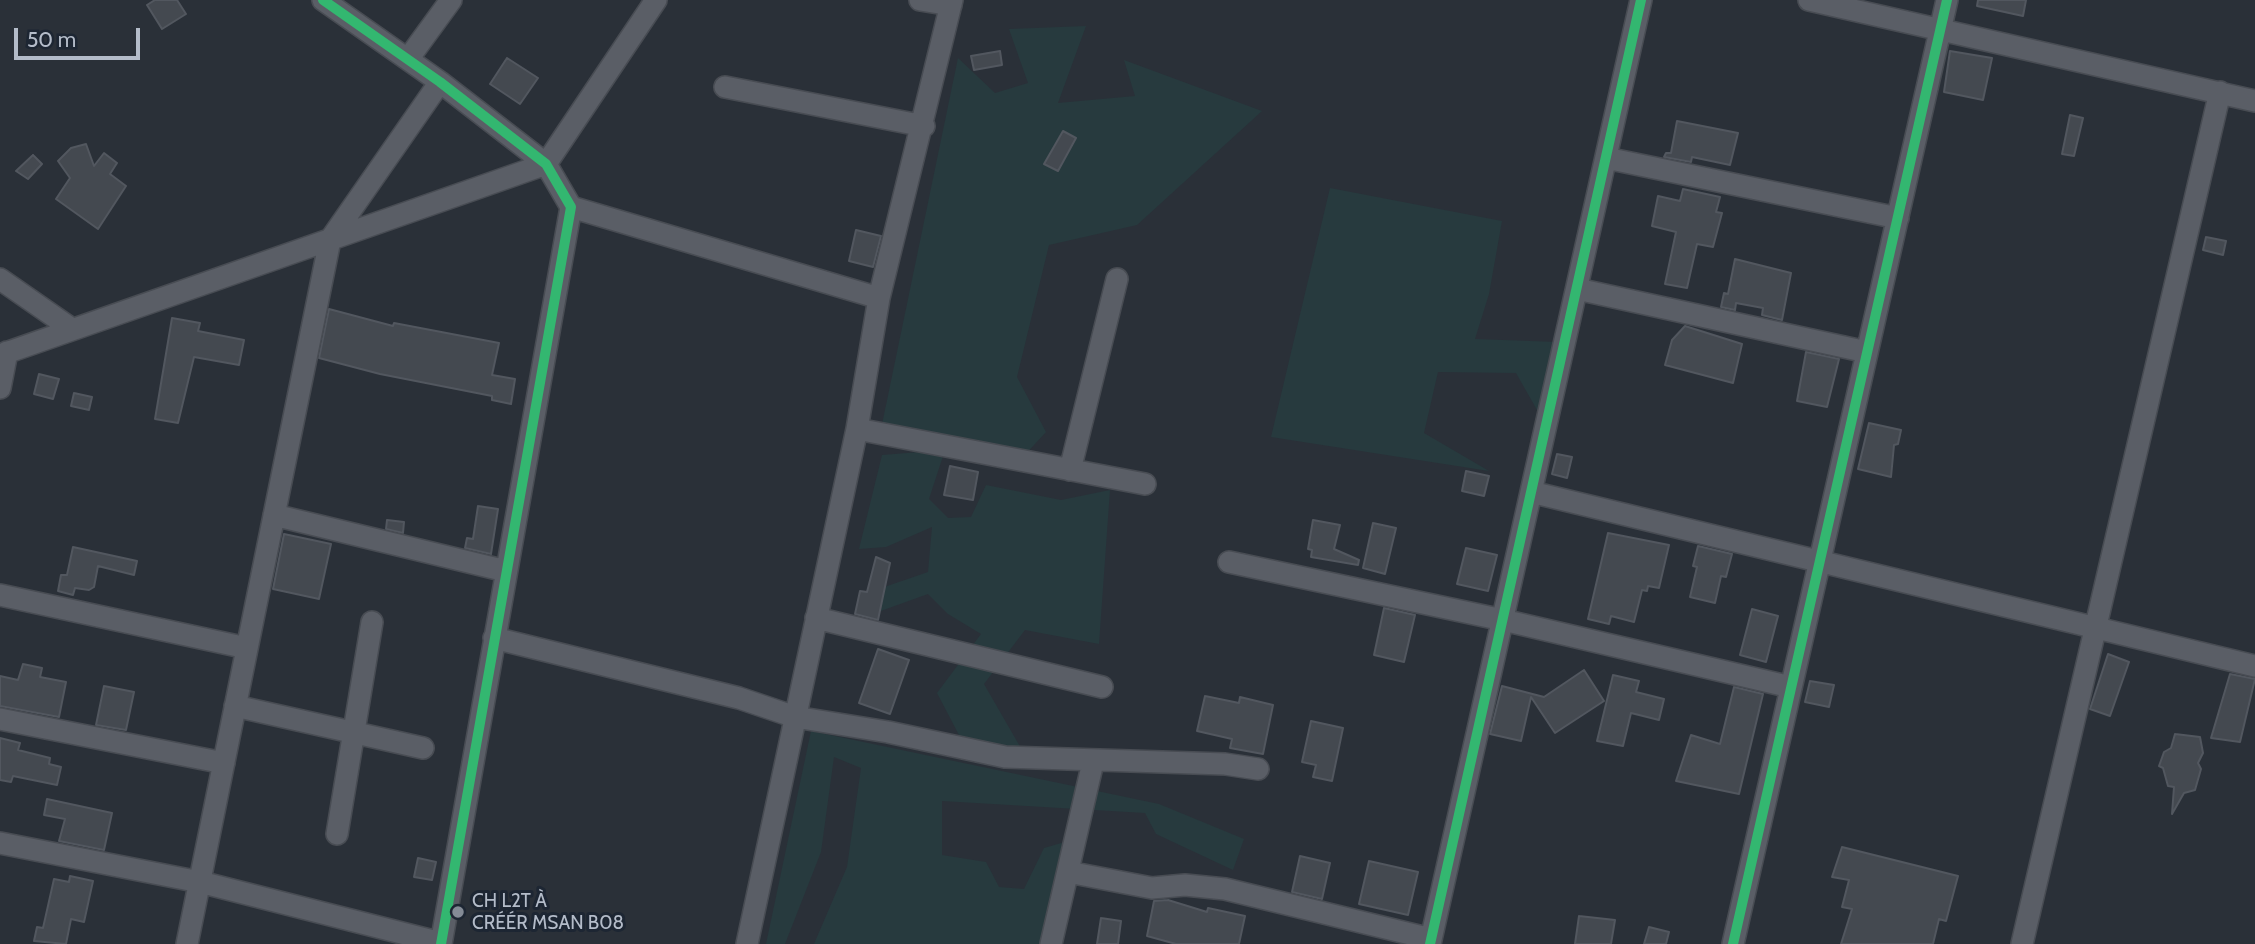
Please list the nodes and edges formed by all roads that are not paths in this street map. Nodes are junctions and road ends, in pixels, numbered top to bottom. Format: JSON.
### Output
{"nodes":[{"id":1,"x":323,"y":0,"type":"edge"},
{"id":2,"x":451,"y":0,"type":"edge"},
{"id":3,"x":656,"y":0,"type":"edge"},
{"id":4,"x":920,"y":0,"type":"edge"},
{"id":5,"x":1642,"y":0,"type":"edge"},
{"id":6,"x":1809,"y":0,"type":"edge"},
{"id":7,"x":1947,"y":0,"type":"edge"},
{"id":8,"x":951,"y":3,"type":"edge"},
{"id":9,"x":1941,"y":30,"type":"junction"},
{"id":10,"x":408,"y":59,"type":"junction"},
{"id":11,"x":440,"y":82,"type":"junction"},
{"id":12,"x":725,"y":87,"type":"dead end"},
{"id":13,"x":2220,"y":93,"type":"junction"},
{"id":14,"x":2255,"y":101,"type":"edge"},
{"id":15,"x":924,"y":126,"type":"junction"},
{"id":16,"x":1606,"y":158,"type":"junction"},
{"id":17,"x":546,"y":164,"type":"junction"},
{"id":18,"x":571,"y":207,"type":"junction"},
{"id":19,"x":1898,"y":218,"type":"junction"},
{"id":20,"x":330,"y":240,"type":"junction"},
{"id":21,"x":0,"y":279,"type":"edge"},
{"id":22,"x":1117,"y":279,"type":"dead end"},
{"id":23,"x":1577,"y":289,"type":"junction"},
{"id":24,"x":879,"y":298,"type":"junction"},
{"id":25,"x":72,"y":329,"type":"junction"},
{"id":26,"x":1867,"y":352,"type":"junction"},
{"id":27,"x":4,"y":353,"type":"edge"},
{"id":28,"x":0,"y":388,"type":"edge"},
{"id":29,"x":857,"y":429,"type":"junction"},
{"id":30,"x":1070,"y":470,"type":"junction"},
{"id":31,"x":1145,"y":484,"type":"dead end"},
{"id":32,"x":1531,"y":492,"type":"junction"},
{"id":33,"x":274,"y":515,"type":"junction"},
{"id":34,"x":1228,"y":562,"type":"dead end"},
{"id":35,"x":1820,"y":562,"type":"junction"},
{"id":36,"x":506,"y":571,"type":"junction"},
{"id":37,"x":0,"y":595,"type":"edge"},
{"id":38,"x":816,"y":618,"type":"junction"},
{"id":39,"x":1503,"y":620,"type":"junction"},
{"id":40,"x":372,"y":622,"type":"dead end"},
{"id":41,"x":2095,"y":628,"type":"junction"},
{"id":42,"x":494,"y":638,"type":"junction"},
{"id":43,"x":247,"y":648,"type":"junction"},
{"id":44,"x":2255,"y":666,"type":"edge"},
{"id":45,"x":1102,"y":687,"type":"dead end"},
{"id":46,"x":1791,"y":687,"type":"junction"},
{"id":47,"x":235,"y":706,"type":"junction"},
{"id":48,"x":795,"y":717,"type":"junction"},
{"id":49,"x":0,"y":719,"type":"edge"},
{"id":50,"x":352,"y":732,"type":"junction"},
{"id":51,"x":423,"y":748,"type":"dead end"},
{"id":52,"x":1093,"y":762,"type":"junction"},
{"id":53,"x":224,"y":763,"type":"junction"},
{"id":54,"x":1258,"y":769,"type":"dead end"},
{"id":55,"x":337,"y":834,"type":"dead end"},
{"id":56,"x":0,"y":843,"type":"edge"},
{"id":57,"x":1068,"y":872,"type":"junction"},
{"id":58,"x":200,"y":882,"type":"junction"},
{"id":59,"x":1430,"y":942,"type":"edge"},
{"id":60,"x":441,"y":943,"type":"edge"},
{"id":61,"x":187,"y":944,"type":"edge"},
{"id":62,"x":747,"y":944,"type":"edge"},
{"id":63,"x":1051,"y":944,"type":"edge"},
{"id":64,"x":1733,"y":944,"type":"edge"},
{"id":65,"x":2022,"y":944,"type":"edge"}],
"edges":[{"from":1,"to":10,"type":"street"},
{"from":2,"to":10,"type":"street"},
{"from":3,"to":17,"type":"street"},
{"from":4,"to":8,"type":"street"},
{"from":5,"to":16,"type":"street"},
{"from":6,"to":9,"type":"street"},
{"from":7,"to":9,"type":"street"},
{"from":8,"to":15,"type":"street"},
{"from":9,"to":13,"type":"street"},
{"from":9,"to":19,"type":"street"},
{"from":10,"to":11,"type":"street"},
{"from":11,"to":17,"type":"street"},
{"from":11,"to":20,"type":"street"},
{"from":12,"to":15,"type":"street"},
{"from":13,"to":14,"type":"street"},
{"from":13,"to":41,"type":"street"},
{"from":15,"to":24,"type":"street"},
{"from":16,"to":19,"type":"street"},
{"from":16,"to":23,"type":"street"},
{"from":17,"to":18,"type":"street"},
{"from":17,"to":20,"type":"street"},
{"from":18,"to":24,"type":"street"},
{"from":18,"to":36,"type":"street"},
{"from":19,"to":26,"type":"street"},
{"from":20,"to":25,"type":"street"},
{"from":20,"to":33,"type":"street"},
{"from":21,"to":25,"type":"street"},
{"from":22,"to":30,"type":"street"},
{"from":23,"to":26,"type":"street"},
{"from":23,"to":32,"type":"street"},
{"from":24,"to":29,"type":"street"},
{"from":25,"to":27,"type":"street"},
{"from":26,"to":35,"type":"street"},
{"from":27,"to":28,"type":"street"},
{"from":29,"to":30,"type":"street"},
{"from":29,"to":38,"type":"street"},
{"from":30,"to":31,"type":"street"},
{"from":32,"to":35,"type":"street"},
{"from":32,"to":39,"type":"street"},
{"from":33,"to":36,"type":"street"},
{"from":33,"to":43,"type":"street"},
{"from":34,"to":39,"type":"street"},
{"from":35,"to":41,"type":"street"},
{"from":35,"to":46,"type":"street"},
{"from":36,"to":42,"type":"street"},
{"from":37,"to":43,"type":"street"},
{"from":38,"to":45,"type":"street"},
{"from":38,"to":48,"type":"street"},
{"from":39,"to":46,"type":"street"},
{"from":39,"to":59,"type":"street"},
{"from":40,"to":50,"type":"street"},
{"from":41,"to":44,"type":"street"},
{"from":41,"to":65,"type":"street"},
{"from":42,"to":48,"type":"street"},
{"from":42,"to":60,"type":"street"},
{"from":43,"to":47,"type":"street"},
{"from":46,"to":64,"type":"street"},
{"from":47,"to":50,"type":"street"},
{"from":47,"to":53,"type":"street"},
{"from":48,"to":52,"type":"street"},
{"from":48,"to":62,"type":"street"},
{"from":49,"to":53,"type":"street"},
{"from":50,"to":51,"type":"street"},
{"from":50,"to":55,"type":"street"},
{"from":52,"to":54,"type":"street"},
{"from":52,"to":57,"type":"street"},
{"from":53,"to":58,"type":"street"},
{"from":56,"to":58,"type":"street"},
{"from":57,"to":59,"type":"street"},
{"from":57,"to":63,"type":"street"},
{"from":58,"to":60,"type":"street"},
{"from":58,"to":61,"type":"street"}]}
